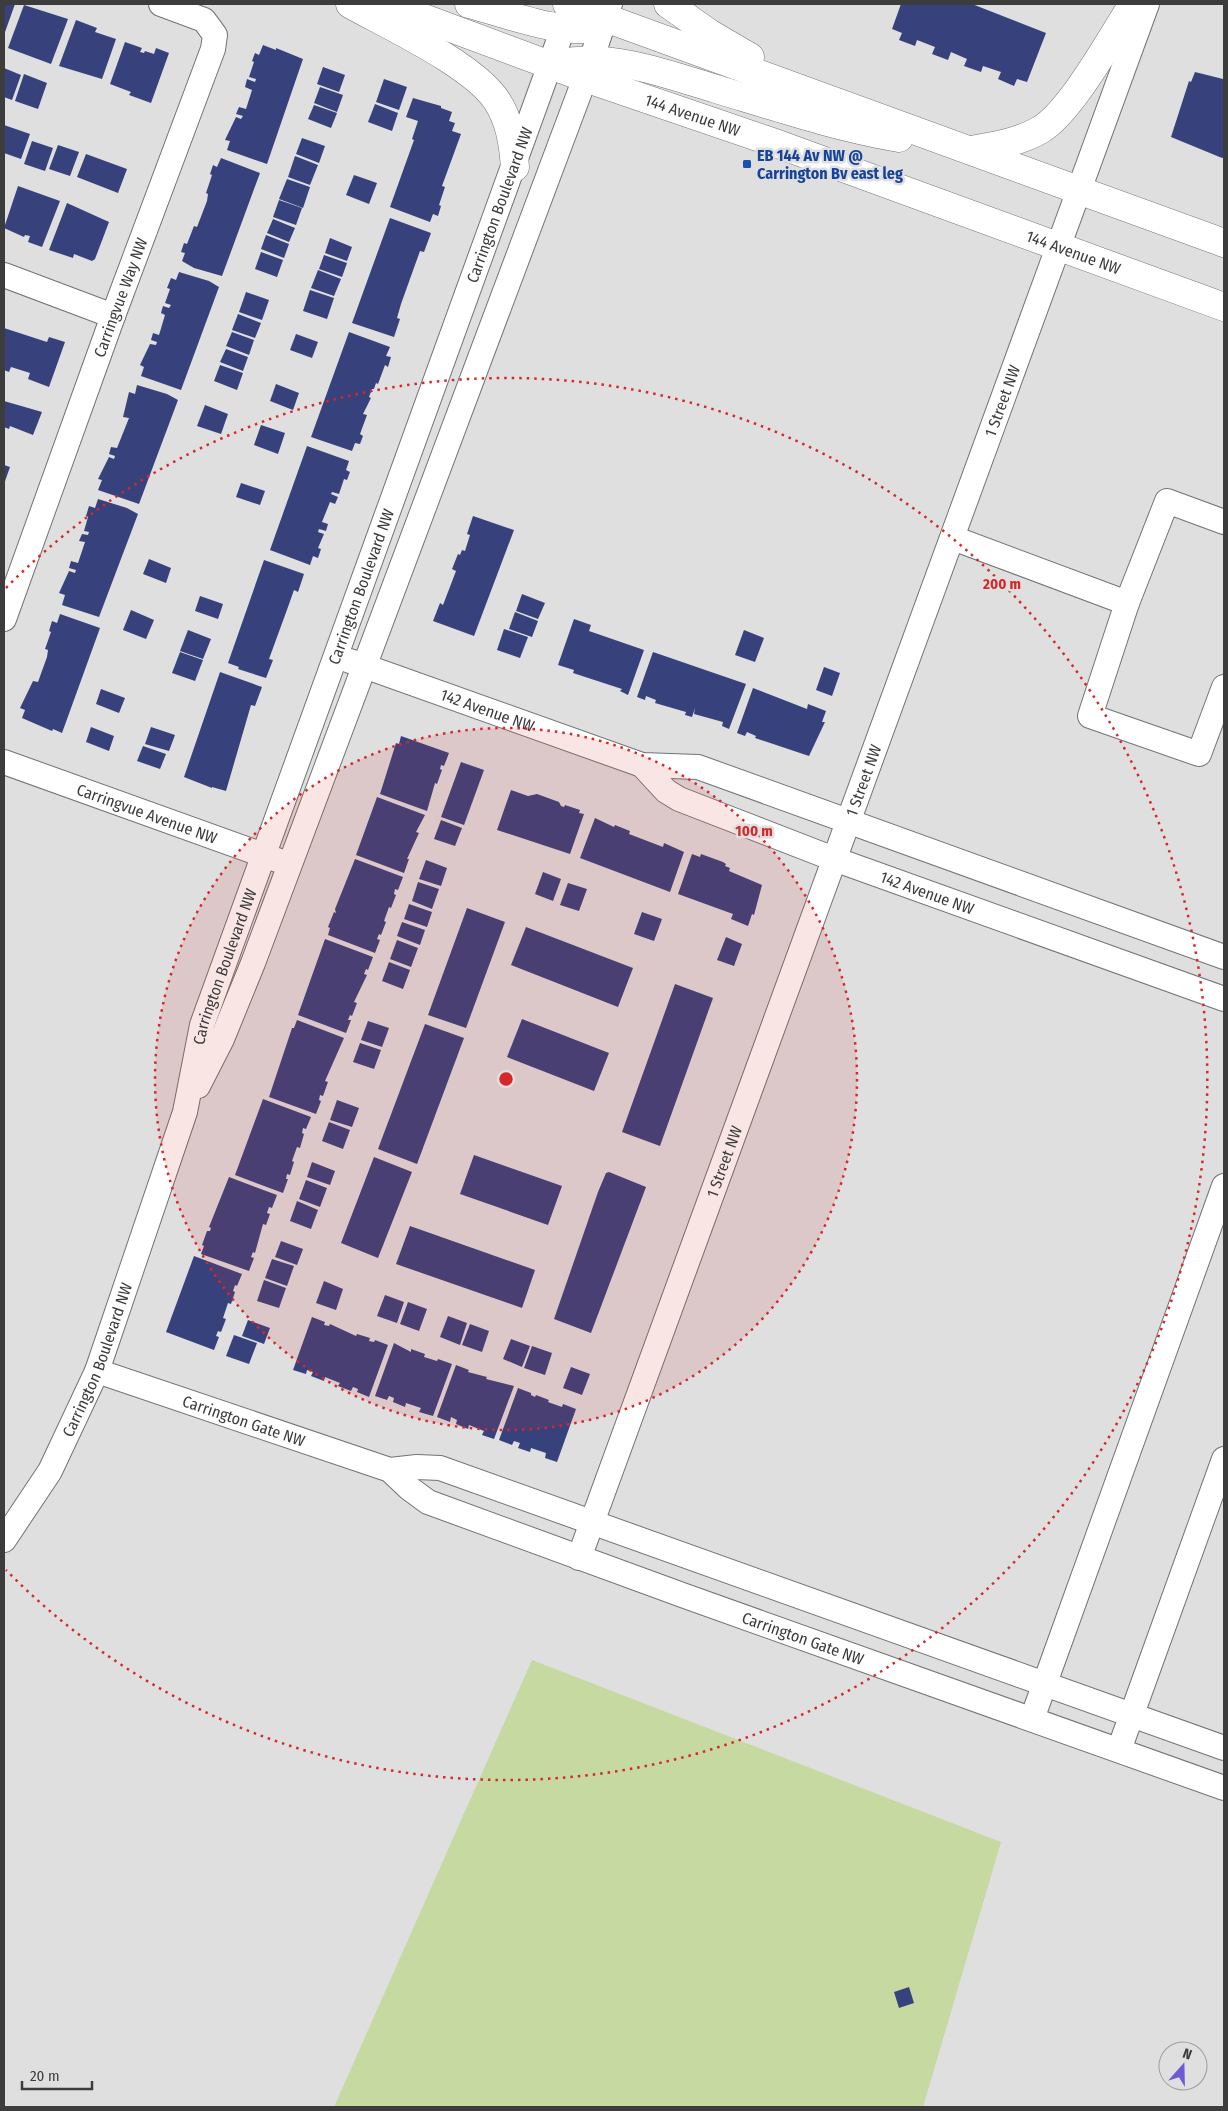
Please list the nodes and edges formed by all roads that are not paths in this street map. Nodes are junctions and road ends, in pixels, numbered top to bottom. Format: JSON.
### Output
{"nodes":[{"id":1,"x":161,"y":4,"type":"edge"},
{"id":2,"x":350,"y":4,"type":"edge"},
{"id":3,"x":386,"y":4,"type":"edge"},
{"id":4,"x":470,"y":4,"type":"edge"},
{"id":5,"x":668,"y":4,"type":"edge"},
{"id":6,"x":1133,"y":4,"type":"edge"},
{"id":7,"x":1147,"y":4,"type":"edge"},
{"id":8,"x":569,"y":10,"type":"edge"},
{"id":9,"x":608,"y":10,"type":"edge"},
{"id":10,"x":551,"y":64,"type":"junction"},
{"id":11,"x":588,"y":69,"type":"junction"},
{"id":12,"x":814,"y":94,"type":"junction"},
{"id":13,"x":969,"y":150,"type":"junction"},
{"id":14,"x":515,"y":167,"type":"junction"},
{"id":15,"x":1080,"y":191,"type":"junction"},
{"id":16,"x":1224,"y":243,"type":"edge"},
{"id":17,"x":1059,"y":247,"type":"junction"},
{"id":18,"x":4,"y":275,"type":"edge"},
{"id":19,"x":1224,"y":307,"type":"edge"},
{"id":20,"x":113,"y":316,"type":"junction"},
{"id":21,"x":1224,"y":522,"type":"edge"},
{"id":22,"x":953,"y":538,"type":"junction"},
{"id":23,"x":1127,"y":603,"type":"junction"},
{"id":24,"x":4,"y":619,"type":"edge"},
{"id":25,"x":334,"y":656,"type":"junction"},
{"id":26,"x":364,"y":666,"type":"junction"},
{"id":27,"x":1224,"y":687,"type":"edge"},
{"id":28,"x":4,"y":762,"type":"edge"},
{"id":29,"x":642,"y":765,"type":"junction"},
{"id":30,"x":848,"y":821,"type":"junction"},
{"id":31,"x":263,"y":855,"type":"junction"},
{"id":32,"x":834,"y":859,"type":"junction"},
{"id":33,"x":291,"y":865,"type":"junction"},
{"id":34,"x":1224,"y":957,"type":"edge"},
{"id":35,"x":1224,"y":999,"type":"edge"},
{"id":36,"x":185,"y":1112,"type":"junction"},
{"id":37,"x":1224,"y":1186,"type":"edge"},
{"id":38,"x":97,"y":1371,"type":"junction"},
{"id":39,"x":1224,"y":1459,"type":"edge"},
{"id":40,"x":390,"y":1470,"type":"junction"},
{"id":41,"x":590,"y":1523,"type":"junction"},
{"id":42,"x":4,"y":1540,"type":"edge"},
{"id":43,"x":579,"y":1558,"type":"junction"},
{"id":44,"x":1045,"y":1684,"type":"junction"},
{"id":45,"x":1131,"y":1715,"type":"junction"},
{"id":46,"x":1032,"y":1720,"type":"junction"},
{"id":47,"x":1224,"y":1748,"type":"edge"},
{"id":48,"x":1118,"y":1750,"type":"junction"},
{"id":49,"x":1224,"y":1788,"type":"edge"}],
"edges":[{"from":1,"to":20,"type":"street","name":"Carringvue Way NW"},
{"from":2,"to":14,"type":"main road"},
{"from":3,"to":10,"type":"main road","name":"144 Avenue NW"},
{"from":4,"to":8,"type":"main road"},
{"from":5,"to":12,"type":"main road"},
{"from":6,"to":13,"type":"main road"},
{"from":7,"to":15,"type":"street","name":"1 Street NW"},
{"from":8,"to":9,"type":"main road"},
{"from":8,"to":10,"type":"street","name":"Carrington Boulevard NW"},
{"from":9,"to":11,"type":"street","name":"Carrington Boulevard NW"},
{"from":9,"to":12,"type":"main road"},
{"from":10,"to":11,"type":"main road","name":"144 Avenue NW"},
{"from":10,"to":14,"type":"street","name":"Carrington Boulevard NW"},
{"from":11,"to":13,"type":"main road"},
{"from":11,"to":17,"type":"main road","name":"144 Avenue NW"},
{"from":11,"to":26,"type":"street","name":"Carrington Boulevard NW"},
{"from":12,"to":13,"type":"main road"},
{"from":13,"to":15,"type":"main road"},
{"from":14,"to":25,"type":"street","name":"Carrington Boulevard NW"},
{"from":15,"to":16,"type":"main road"},
{"from":15,"to":17,"type":"street","name":"1 Street NW"},
{"from":17,"to":19,"type":"main road","name":"144 Avenue NW"},
{"from":17,"to":22,"type":"street","name":"1 Street NW"},
{"from":18,"to":20,"type":"street"},
{"from":20,"to":24,"type":"street","name":"Carringvue Way NW"},
{"from":21,"to":23,"type":"street"},
{"from":22,"to":23,"type":"street"},
{"from":22,"to":30,"type":"street","name":"1 Street NW"},
{"from":23,"to":27,"type":"street"},
{"from":25,"to":26,"type":"street","name":"142 Avenue NW"},
{"from":25,"to":31,"type":"street","name":"Carrington Boulevard NW"},
{"from":26,"to":29,"type":"street","name":"142 Avenue NW"},
{"from":26,"to":33,"type":"street","name":"Carrington Boulevard NW"},
{"from":28,"to":31,"type":"street","name":"Carringvue Avenue NW"},
{"from":29,"to":30,"type":"street","name":"142 Avenue NW"},
{"from":29,"to":32,"type":"street","name":"142 Avenue NW"},
{"from":30,"to":32,"type":"street","name":"1 Street NW"},
{"from":30,"to":34,"type":"street","name":"142 Avenue NW"},
{"from":31,"to":33,"type":"street","name":"Carringvue Avenue NW"},
{"from":31,"to":36,"type":"street","name":"Carrington Boulevard NW"},
{"from":32,"to":35,"type":"street","name":"142 Avenue NW"},
{"from":32,"to":41,"type":"street","name":"1 Street NW"},
{"from":33,"to":36,"type":"street","name":"Carrington Boulevard NW"},
{"from":36,"to":38,"type":"street","name":"Carrington Boulevard NW"},
{"from":37,"to":44,"type":"street"},
{"from":38,"to":40,"type":"street","name":"Carrington Gate NW"},
{"from":38,"to":42,"type":"street","name":"Carrington Boulevard NW"},
{"from":39,"to":45,"type":"street"},
{"from":40,"to":41,"type":"street","name":"Carrington Gate NW"},
{"from":40,"to":43,"type":"street","name":"Carrington Gate NW"},
{"from":41,"to":43,"type":"street","name":"1 Street NW"},
{"from":41,"to":44,"type":"street","name":"Carrington Gate NW"},
{"from":43,"to":46,"type":"street","name":"Carrington Gate NW"},
{"from":44,"to":45,"type":"street","name":"Carrington Gate NW"},
{"from":44,"to":46,"type":"street"},
{"from":45,"to":47,"type":"street","name":"Carrington Gate NW"},
{"from":45,"to":48,"type":"street"},
{"from":46,"to":48,"type":"street","name":"Carrington Gate NW"},
{"from":48,"to":49,"type":"street","name":"Carrington Gate NW"}]}
